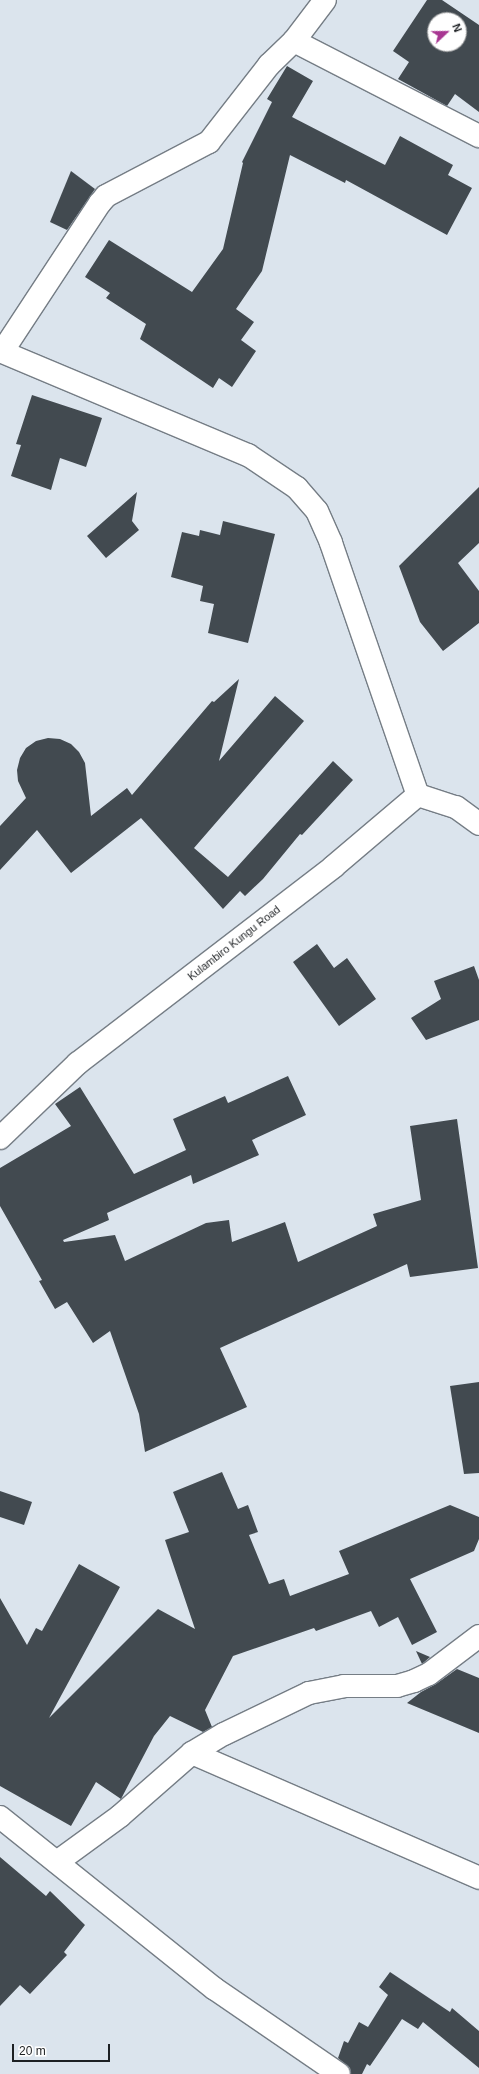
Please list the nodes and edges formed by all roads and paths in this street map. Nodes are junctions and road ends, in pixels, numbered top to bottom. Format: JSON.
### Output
{"nodes":[{"id":1,"x":325,"y":0,"type":"edge"},
{"id":2,"x":294,"y":41,"type":"junction"},
{"id":3,"x":479,"y":136,"type":"edge"},
{"id":4,"x":1,"y":352,"type":"edge"},
{"id":5,"x":418,"y":795,"type":"junction"},
{"id":6,"x":479,"y":824,"type":"edge"},
{"id":7,"x":0,"y":1138,"type":"edge"},
{"id":8,"x":479,"y":1636,"type":"edge"},
{"id":9,"x":192,"y":1753,"type":"junction"},
{"id":10,"x":0,"y":1817,"type":"edge"},
{"id":11,"x":57,"y":1862,"type":"junction"},
{"id":12,"x":479,"y":1878,"type":"edge"},
{"id":13,"x":339,"y":2074,"type":"edge"}],
"edges":[{"from":1,"to":2,"type":"street"},
{"from":2,"to":3,"type":"street"},
{"from":2,"to":4,"type":"street"},
{"from":4,"to":5,"type":"street"},
{"from":5,"to":6,"type":"street"},
{"from":5,"to":7,"type":"street","name":"Kulambiro Kungu Road"},
{"from":8,"to":9,"type":"street"},
{"from":9,"to":11,"type":"street"},
{"from":9,"to":12,"type":"street"},
{"from":10,"to":11,"type":"street"},
{"from":11,"to":13,"type":"street"}]}
